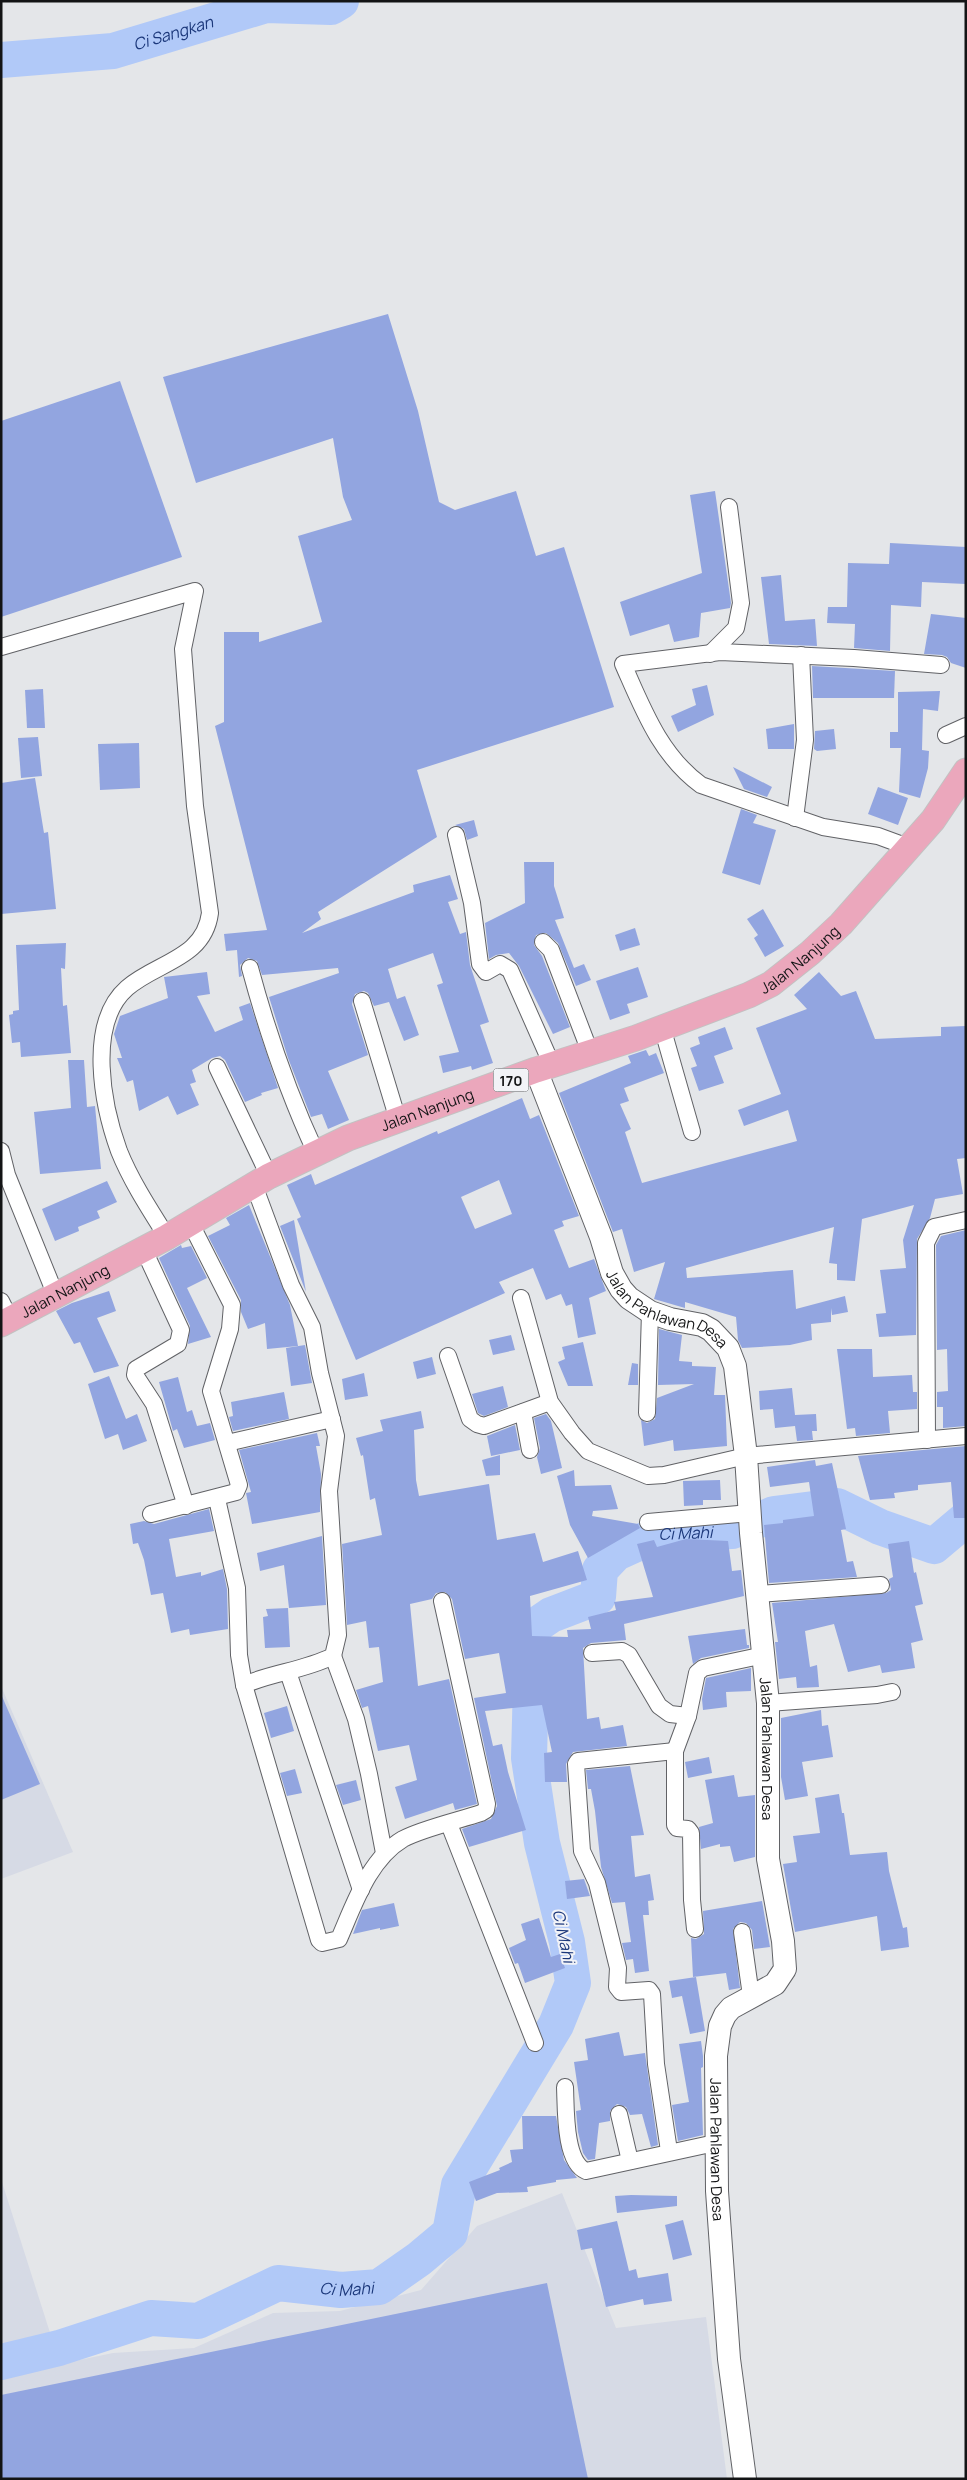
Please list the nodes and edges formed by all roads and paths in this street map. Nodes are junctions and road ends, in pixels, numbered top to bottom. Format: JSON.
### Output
{"nodes":[{"id":1,"x":729,"y":507,"type":"dead end"},
{"id":2,"x":1,"y":647,"type":"edge"},
{"id":3,"x":710,"y":654,"type":"junction"},
{"id":4,"x":802,"y":656,"type":"junction"},
{"id":5,"x":940,"y":665,"type":"dead end"},
{"id":6,"x":966,"y":726,"type":"edge"},
{"id":7,"x":946,"y":735,"type":"dead end"},
{"id":8,"x":966,"y":771,"type":"edge"},
{"id":9,"x":795,"y":818,"type":"junction"},
{"id":10,"x":456,"y":835,"type":"dead end"},
{"id":11,"x":908,"y":847,"type":"junction"},
{"id":12,"x":544,"y":942,"type":"dead end"},
{"id":13,"x":250,"y":968,"type":"dead end"},
{"id":14,"x":362,"y":1001,"type":"dead end"},
{"id":15,"x":662,"y":1027,"type":"junction"},
{"id":16,"x":590,"y":1052,"type":"junction"},
{"id":17,"x":217,"y":1067,"type":"dead end"},
{"id":18,"x":544,"y":1068,"type":"junction"},
{"id":19,"x":398,"y":1120,"type":"junction"},
{"id":20,"x":692,"y":1132,"type":"dead end"},
{"id":21,"x":1,"y":1151,"type":"edge"},
{"id":22,"x":316,"y":1153,"type":"junction"},
{"id":23,"x":261,"y":1180,"type":"junction"},
{"id":24,"x":966,"y":1220,"type":"edge"},
{"id":25,"x":191,"y":1224,"type":"junction"},
{"id":26,"x":167,"y":1237,"type":"junction"},
{"id":27,"x":144,"y":1250,"type":"junction"},
{"id":28,"x":56,"y":1296,"type":"junction"},
{"id":29,"x":521,"y":1298,"type":"dead end"},
{"id":30,"x":650,"y":1312,"type":"junction"},
{"id":31,"x":4,"y":1315,"type":"edge"},
{"id":32,"x":448,"y":1356,"type":"dead end"},
{"id":33,"x":550,"y":1402,"type":"junction"},
{"id":34,"x":523,"y":1412,"type":"junction"},
{"id":35,"x":647,"y":1413,"type":"dead end"},
{"id":36,"x":332,"y":1419,"type":"junction"},
{"id":37,"x":966,"y":1436,"type":"edge"},
{"id":38,"x":927,"y":1440,"type":"junction"},
{"id":39,"x":227,"y":1443,"type":"junction"},
{"id":40,"x":530,"y":1450,"type":"dead end"},
{"id":41,"x":746,"y":1456,"type":"junction"},
{"id":42,"x":217,"y":1498,"type":"junction"},
{"id":43,"x":186,"y":1506,"type":"junction"},
{"id":44,"x":151,"y":1514,"type":"dead end"},
{"id":45,"x":648,"y":1522,"type":"dead end"},
{"id":46,"x":750,"y":1522,"type":"junction"},
{"id":47,"x":881,"y":1585,"type":"dead end"},
{"id":48,"x":758,"y":1594,"type":"junction"},
{"id":49,"x":442,"y":1601,"type":"dead end"},
{"id":50,"x":592,"y":1653,"type":"dead end"},
{"id":51,"x":764,"y":1655,"type":"junction"},
{"id":52,"x":333,"y":1656,"type":"junction"},
{"id":53,"x":288,"y":1672,"type":"junction"},
{"id":54,"x":244,"y":1685,"type":"junction"},
{"id":55,"x":892,"y":1692,"type":"dead end"},
{"id":56,"x":768,"y":1703,"type":"junction"},
{"id":57,"x":688,"y":1716,"type":"junction"},
{"id":58,"x":674,"y":1751,"type":"junction"},
{"id":59,"x":449,"y":1824,"type":"junction"},
{"id":60,"x":384,"y":1853,"type":"junction"},
{"id":61,"x":361,"y":1890,"type":"junction"},
{"id":62,"x":696,"y":1929,"type":"dead end"},
{"id":63,"x":742,"y":1932,"type":"dead end"},
{"id":64,"x":751,"y":1996,"type":"junction"},
{"id":65,"x":535,"y":2042,"type":"dead end"},
{"id":66,"x":565,"y":2087,"type":"dead end"},
{"id":67,"x":619,"y":2114,"type":"dead end"},
{"id":68,"x":716,"y":2143,"type":"junction"},
{"id":69,"x":669,"y":2151,"type":"junction"},
{"id":70,"x":630,"y":2161,"type":"junction"},
{"id":71,"x":744,"y":2479,"type":"edge"}],
"edges":[{"from":1,"to":3,"type":"street"},
{"from":2,"to":26,"type":"street"},
{"from":3,"to":4,"type":"street"},
{"from":3,"to":9,"type":"street"},
{"from":4,"to":5,"type":"street"},
{"from":4,"to":9,"type":"street"},
{"from":6,"to":7,"type":"street"},
{"from":8,"to":11,"type":"main road","name":"Jalan Nanjung","number":"170"},
{"from":9,"to":11,"type":"street"},
{"from":10,"to":18,"type":"street"},
{"from":11,"to":15,"type":"main road","name":"Jalan Nanjung","number":"170"},
{"from":12,"to":16,"type":"street"},
{"from":13,"to":22,"type":"street"},
{"from":14,"to":19,"type":"street"},
{"from":15,"to":16,"type":"main road","name":"Jalan Nanjung","number":"170"},
{"from":15,"to":20,"type":"street"},
{"from":16,"to":18,"type":"main road","name":"Jalan Nanjung","number":"170"},
{"from":17,"to":23,"type":"street"},
{"from":18,"to":19,"type":"main road","name":"Jalan Nanjung","number":"170"},
{"from":18,"to":30,"type":"main road","name":"Jalan Pahlawan Desa"},
{"from":19,"to":22,"type":"main road","name":"Jalan Nanjung","number":"170"},
{"from":21,"to":28,"type":"street"},
{"from":22,"to":23,"type":"main road","name":"Jalan Nanjung","number":"170"},
{"from":23,"to":25,"type":"main road","name":"Jalan Nanjung","number":"170"},
{"from":23,"to":36,"type":"street"},
{"from":24,"to":38,"type":"street"},
{"from":25,"to":26,"type":"main road","name":"Jalan Nanjung","number":"170"},
{"from":25,"to":39,"type":"street"},
{"from":26,"to":27,"type":"main road","name":"Jalan Nanjung","number":"170"},
{"from":27,"to":28,"type":"main road","name":"Jalan Nanjung","number":"170"},
{"from":27,"to":43,"type":"street"},
{"from":28,"to":31,"type":"main road","name":"Jalan Nanjung","number":"170"},
{"from":29,"to":33,"type":"street"},
{"from":30,"to":35,"type":"street"},
{"from":30,"to":41,"type":"main road","name":"Jalan Pahlawan Desa"},
{"from":32,"to":34,"type":"street"},
{"from":33,"to":34,"type":"street"},
{"from":33,"to":41,"type":"street"},
{"from":34,"to":40,"type":"street"},
{"from":36,"to":39,"type":"street"},
{"from":36,"to":52,"type":"street"},
{"from":37,"to":38,"type":"street"},
{"from":38,"to":41,"type":"street"},
{"from":39,"to":42,"type":"street"},
{"from":41,"to":46,"type":"main road","name":"Jalan Pahlawan Desa"},
{"from":42,"to":43,"type":"street"},
{"from":42,"to":54,"type":"street"},
{"from":43,"to":44,"type":"street"},
{"from":45,"to":46,"type":"street"},
{"from":46,"to":48,"type":"main road","name":"Jalan Pahlawan Desa"},
{"from":47,"to":48,"type":"street"},
{"from":48,"to":51,"type":"main road","name":"Jalan Pahlawan Desa"},
{"from":49,"to":59,"type":"street"},
{"from":50,"to":57,"type":"street"},
{"from":51,"to":56,"type":"main road","name":"Jalan Pahlawan Desa"},
{"from":51,"to":57,"type":"street"},
{"from":52,"to":53,"type":"street"},
{"from":52,"to":60,"type":"street"},
{"from":53,"to":54,"type":"street"},
{"from":53,"to":61,"type":"street"},
{"from":54,"to":61,"type":"street"},
{"from":55,"to":56,"type":"street"},
{"from":56,"to":64,"type":"main road","name":"Jalan Pahlawan Desa"},
{"from":57,"to":58,"type":"street"},
{"from":58,"to":62,"type":"street"},
{"from":58,"to":69,"type":"street"},
{"from":59,"to":60,"type":"street"},
{"from":59,"to":65,"type":"street"},
{"from":60,"to":61,"type":"street"},
{"from":63,"to":64,"type":"street"},
{"from":64,"to":68,"type":"main road","name":"Jalan Pahlawan Desa"},
{"from":66,"to":70,"type":"street"},
{"from":67,"to":70,"type":"street"},
{"from":68,"to":69,"type":"street"},
{"from":68,"to":71,"type":"main road","name":"Jalan Pahlawan Desa"},
{"from":69,"to":70,"type":"street"}]}
